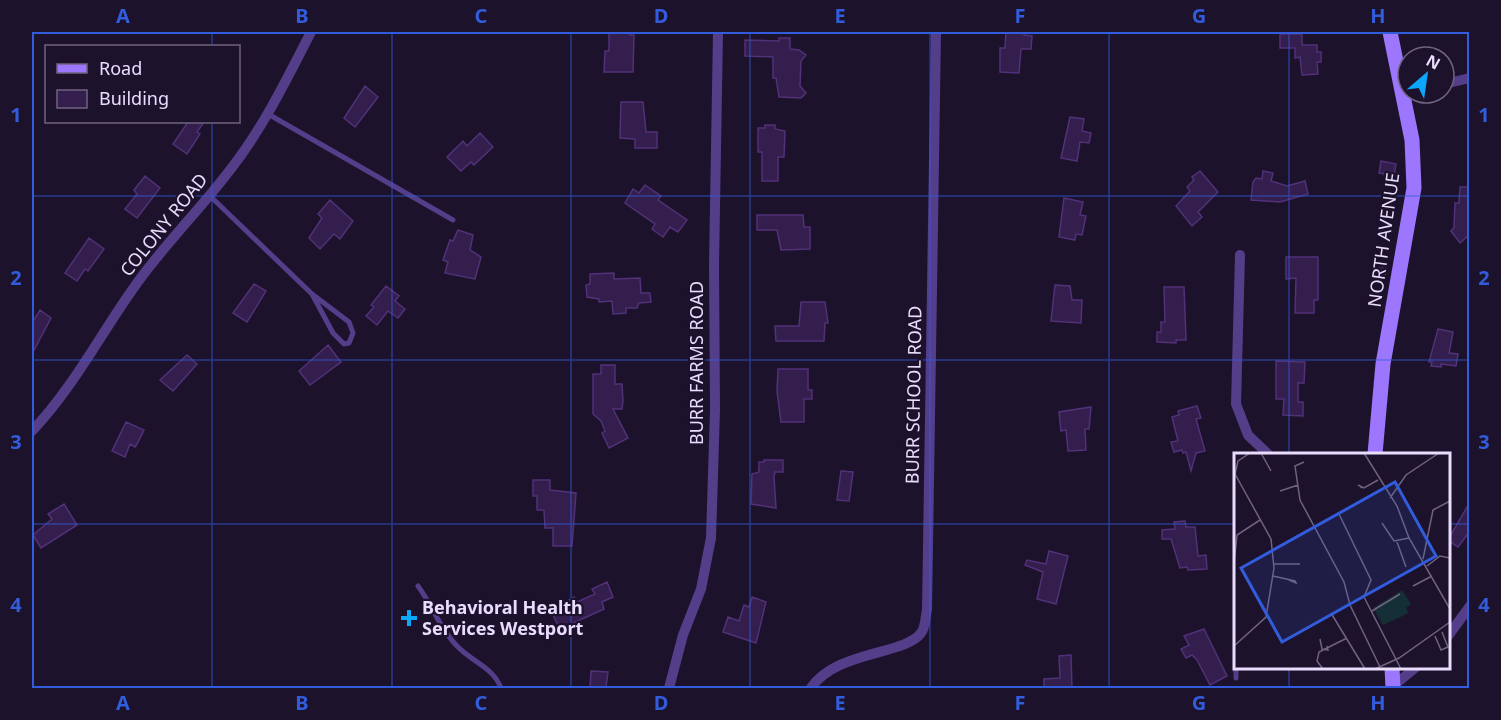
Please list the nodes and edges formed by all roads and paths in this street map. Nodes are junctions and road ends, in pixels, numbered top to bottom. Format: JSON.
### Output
{"nodes":[{"id":1,"x":310,"y":32,"type":"edge"},
{"id":2,"x":718,"y":32,"type":"edge"},
{"id":3,"x":936,"y":32,"type":"edge"},
{"id":4,"x":1390,"y":32,"type":"edge"},
{"id":5,"x":1396,"y":54,"type":"edge"},
{"id":6,"x":1408,"y":105,"type":"edge"},
{"id":7,"x":267,"y":113,"type":"junction"},
{"id":8,"x":209,"y":195,"type":"junction"},
{"id":9,"x":453,"y":220,"type":"dead end"},
{"id":10,"x":1240,"y":255,"type":"dead end"},
{"id":11,"x":312,"y":294,"type":"junction"},
{"id":12,"x":32,"y":431,"type":"edge"},
{"id":13,"x":1266,"y":453,"type":"edge"},
{"id":14,"x":1375,"y":453,"type":"edge"},
{"id":15,"x":418,"y":586,"type":"dead end"},
{"id":16,"x":1470,"y":606,"type":"edge"},
{"id":17,"x":1450,"y":635,"type":"edge"},
{"id":18,"x":1236,"y":669,"type":"edge"},
{"id":19,"x":1392,"y":669,"type":"edge"},
{"id":20,"x":1414,"y":669,"type":"edge"},
{"id":21,"x":1236,"y":678,"type":"dead end"},
{"id":22,"x":1393,"y":687,"type":"edge"},
{"id":23,"x":501,"y":688,"type":"edge"},
{"id":24,"x":669,"y":688,"type":"edge"},
{"id":25,"x":811,"y":688,"type":"edge"}],
"edges":[{"from":1,"to":7,"type":"street","name":"COLONY ROAD"},
{"from":2,"to":24,"type":"street","name":"BURR FARMS ROAD"},
{"from":3,"to":25,"type":"street","name":"BURR SCHOOL ROAD"},
{"from":4,"to":5,"type":"street","name":"NORTH AVENUE"},
{"from":6,"to":14,"type":"street","name":"NORTH AVENUE"},
{"from":7,"to":8,"type":"street","name":"COLONY ROAD"},
{"from":7,"to":9,"type":"lane"},
{"from":8,"to":11,"type":"lane"},
{"from":8,"to":12,"type":"street","name":"COLONY ROAD"},
{"from":10,"to":13,"type":"street"},
{"from":11,"to":11,"type":"lane"},
{"from":15,"to":23,"type":"lane"},
{"from":16,"to":17,"type":"street"},
{"from":18,"to":21,"type":"lane"},
{"from":19,"to":22,"type":"street"},
{"from":20,"to":22,"type":"street"}]}
